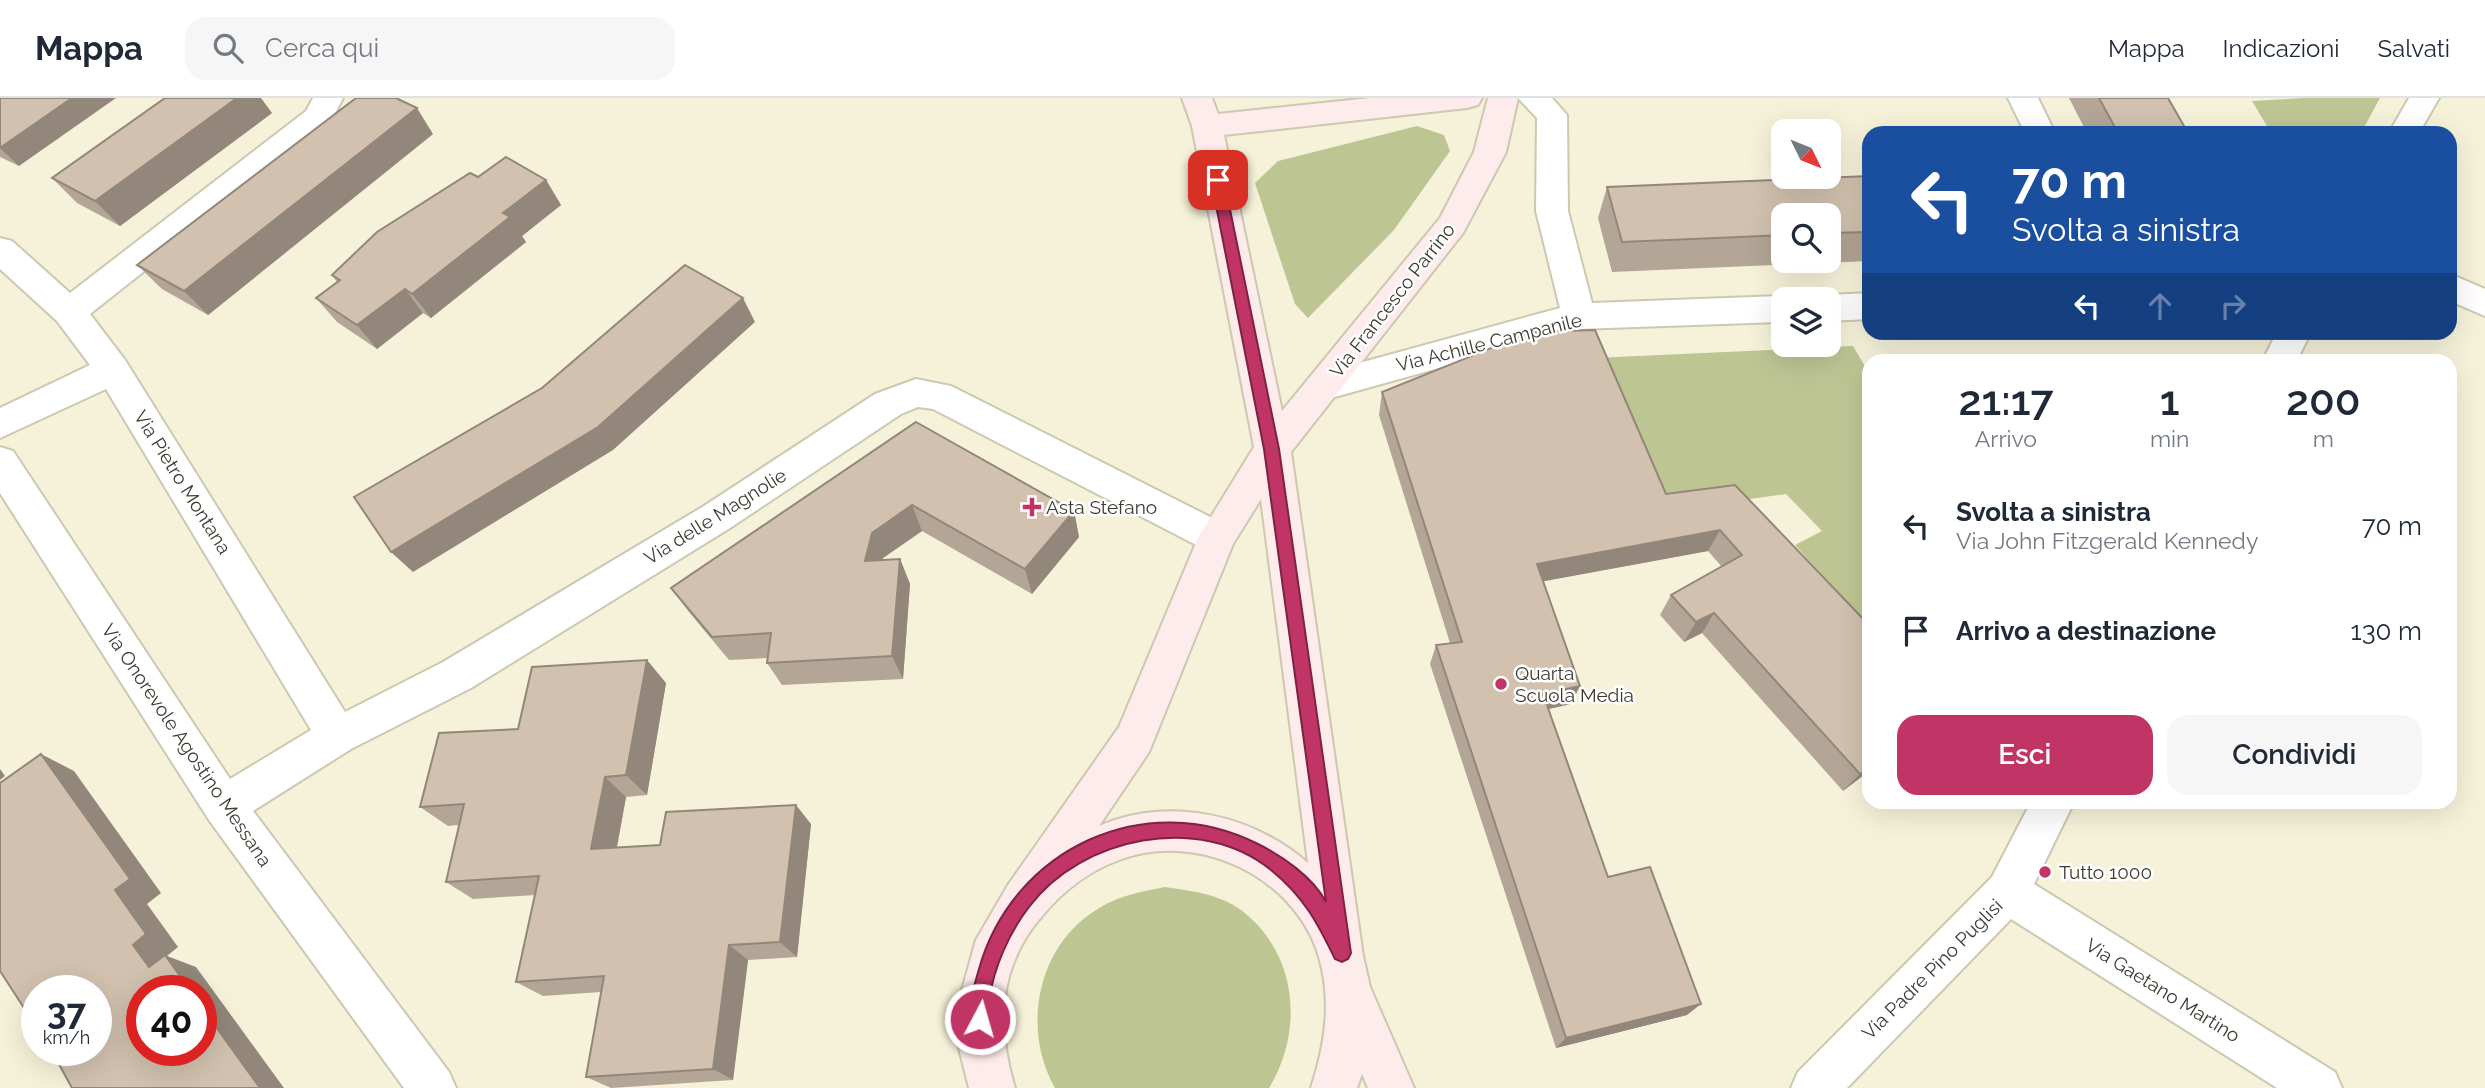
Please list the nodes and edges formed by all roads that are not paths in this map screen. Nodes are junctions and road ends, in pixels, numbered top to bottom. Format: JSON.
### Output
{"nodes":[{"id":1,"x":328,"y":98,"type":"edge"},
{"id":2,"x":1467,"y":98,"type":"edge"},
{"id":3,"x":1503,"y":98,"type":"edge"},
{"id":4,"x":1534,"y":98,"type":"edge"},
{"id":5,"x":2023,"y":98,"type":"edge"},
{"id":6,"x":2424,"y":98,"type":"edge"},
{"id":7,"x":1202,"y":112,"type":"edge"},
{"id":8,"x":2037,"y":126,"type":"edge"},
{"id":9,"x":2408,"y":126,"type":"edge"},
{"id":10,"x":0,"y":250,"type":"edge"},
{"id":11,"x":2457,"y":290,"type":"edge"},
{"id":12,"x":2485,"y":303,"type":"edge"},
{"id":13,"x":1862,"y":306,"type":"edge"},
{"id":14,"x":1841,"y":307,"type":"edge"},
{"id":15,"x":1771,"y":309,"type":"edge"},
{"id":16,"x":69,"y":312,"type":"junction"},
{"id":17,"x":1579,"y":316,"type":"junction"},
{"id":18,"x":113,"y":369,"type":"junction"},
{"id":19,"x":1324,"y":386,"type":"junction"},
{"id":20,"x":0,"y":424,"type":"edge"},
{"id":21,"x":1272,"y":449,"type":"junction"},
{"id":22,"x":0,"y":463,"type":"edge"},
{"id":23,"x":1217,"y":538,"type":"junction"},
{"id":24,"x":337,"y":736,"type":"junction"},
{"id":25,"x":224,"y":806,"type":"junction"},
{"id":26,"x":2049,"y":809,"type":"edge"},
{"id":27,"x":2007,"y":892,"type":"junction"},
{"id":28,"x":1023,"y":900,"type":"junction"},
{"id":29,"x":1346,"y":972,"type":"junction"},
{"id":30,"x":980,"y":1077,"type":"edge"},
{"id":31,"x":433,"y":1088,"type":"edge"},
{"id":32,"x":1334,"y":1088,"type":"edge"},
{"id":33,"x":1391,"y":1088,"type":"edge"},
{"id":34,"x":1814,"y":1088,"type":"edge"},
{"id":35,"x":2319,"y":1088,"type":"edge"}],
"edges":[{"from":1,"to":16,"type":"street"},
{"from":2,"to":7,"type":"street"},
{"from":3,"to":19,"type":"street","name":"Via Francesco Parrino"},
{"from":4,"to":17,"type":"street"},
{"from":5,"to":8,"type":"street"},
{"from":6,"to":9,"type":"street"},
{"from":7,"to":21,"type":"street"},
{"from":10,"to":16,"type":"street","name":"Via Pietro Montana"},
{"from":11,"to":12,"type":"street"},
{"from":13,"to":14,"type":"street"},
{"from":15,"to":17,"type":"street","name":"Via Achille Campanile"},
{"from":16,"to":18,"type":"street","name":"Via Pietro Montana"},
{"from":17,"to":19,"type":"street","name":"Via Achille Campanile"},
{"from":18,"to":20,"type":"street"},
{"from":18,"to":24,"type":"street","name":"Via Pietro Montana"},
{"from":19,"to":21,"type":"street","name":"Via Francesco Parrino"},
{"from":21,"to":23,"type":"street","name":"Via Francesco Parrino"},
{"from":21,"to":29,"type":"street"},
{"from":22,"to":25,"type":"street","name":"Via Onorevole Agostino Messana"},
{"from":23,"to":24,"type":"street","name":"Via delle Magnolie"},
{"from":23,"to":28,"type":"street","name":"Via Francesco Parrino"},
{"from":24,"to":25,"type":"street","name":"Via delle Magnolie"},
{"from":25,"to":31,"type":"street","name":"Via Onorevole Agostino Messana"},
{"from":26,"to":27,"type":"street","name":"Via Padre Pino Puglisi"},
{"from":27,"to":34,"type":"street","name":"Via Padre Pino Puglisi"},
{"from":27,"to":35,"type":"street","name":"Via Gaetano Martino"},
{"from":28,"to":29,"type":"street"},
{"from":28,"to":30,"type":"street"},
{"from":29,"to":32,"type":"street"},
{"from":29,"to":33,"type":"street"}]}
